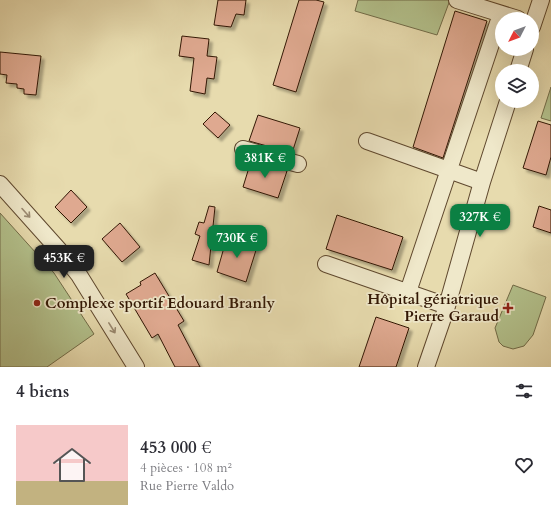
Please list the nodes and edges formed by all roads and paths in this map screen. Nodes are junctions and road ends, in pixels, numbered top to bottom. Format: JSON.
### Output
{"nodes":[{"id":1,"x":456,"y":0,"type":"edge"},
{"id":2,"x":541,"y":0,"type":"edge"},
{"id":3,"x":495,"y":12,"type":"edge"},
{"id":4,"x":537,"y":12,"type":"edge"},
{"id":5,"x":495,"y":32,"type":"edge"},
{"id":6,"x":506,"y":108,"type":"edge"},
{"id":7,"x":367,"y":141,"type":"dead end"},
{"id":8,"x":243,"y":149,"type":"dead end"},
{"id":9,"x":298,"y":164,"type":"dead end"},
{"id":10,"x":448,"y":171,"type":"junction"},
{"id":11,"x":482,"y":182,"type":"junction"},
{"id":12,"x":0,"y":184,"type":"edge"},
{"id":13,"x":326,"y":264,"type":"dead end"},
{"id":14,"x":408,"y":292,"type":"junction"},
{"id":15,"x":447,"y":306,"type":"junction"},
{"id":16,"x":136,"y":367,"type":"edge"},
{"id":17,"x":426,"y":367,"type":"edge"}],
"edges":[{"from":1,"to":3,"type":"street"},
{"from":2,"to":4,"type":"street"},
{"from":5,"to":10,"type":"street"},
{"from":6,"to":11,"type":"street"},
{"from":7,"to":10,"type":"street"},
{"from":8,"to":9,"type":"street"},
{"from":10,"to":11,"type":"street"},
{"from":10,"to":14,"type":"street"},
{"from":11,"to":15,"type":"street"},
{"from":12,"to":16,"type":"street","one_way":true},
{"from":13,"to":14,"type":"street"},
{"from":14,"to":15,"type":"street"},
{"from":15,"to":17,"type":"street"}]}
